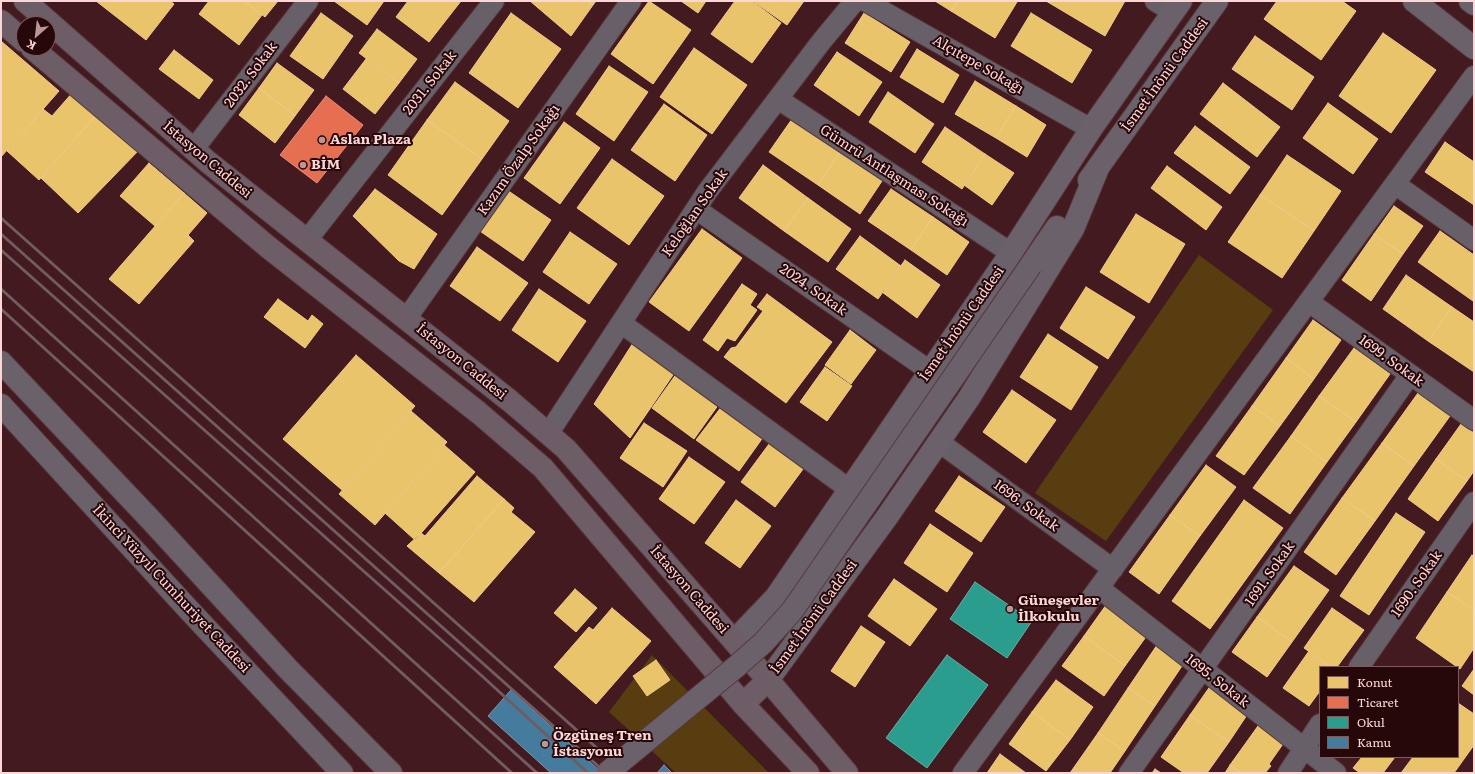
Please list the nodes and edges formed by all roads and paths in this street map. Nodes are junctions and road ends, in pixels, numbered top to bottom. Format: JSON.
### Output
{"nodes":[{"id":1,"x":308,"y":1,"type":"edge"},
{"id":2,"x":494,"y":1,"type":"edge"},
{"id":3,"x":631,"y":1,"type":"edge"},
{"id":4,"x":855,"y":1,"type":"edge"},
{"id":5,"x":865,"y":1,"type":"edge"},
{"id":6,"x":1217,"y":1,"type":"edge"},
{"id":7,"x":1414,"y":1,"type":"edge"},
{"id":8,"x":1470,"y":1,"type":"edge"},
{"id":9,"x":32,"y":4,"type":"edge"},
{"id":10,"x":1474,"y":4,"type":"edge"},
{"id":11,"x":1170,"y":5,"type":"edge"},
{"id":12,"x":1,"y":21,"type":"edge"},
{"id":13,"x":16,"y":34,"type":"edge"},
{"id":14,"x":1474,"y":48,"type":"edge"},
{"id":15,"x":41,"y":56,"type":"edge"},
{"id":16,"x":1474,"y":76,"type":"edge"},
{"id":17,"x":778,"y":99,"type":"junction"},
{"id":18,"x":1091,"y":129,"type":"junction"},
{"id":19,"x":194,"y":150,"type":"junction"},
{"id":20,"x":1098,"y":168,"type":"junction"},
{"id":21,"x":1395,"y":184,"type":"junction"},
{"id":22,"x":696,"y":209,"type":"junction"},
{"id":23,"x":307,"y":240,"type":"junction"},
{"id":24,"x":1474,"y":240,"type":"edge"},
{"id":25,"x":1011,"y":252,"type":"junction"},
{"id":26,"x":1309,"y":302,"type":"junction"},
{"id":27,"x":406,"y":318,"type":"junction"},
{"id":28,"x":621,"y":323,"type":"junction"},
{"id":29,"x":1,"y":362,"type":"edge"},
{"id":30,"x":930,"y":371,"type":"junction"},
{"id":31,"x":1410,"y":375,"type":"junction"},
{"id":32,"x":1,"y":405,"type":"edge"},
{"id":33,"x":1474,"y":420,"type":"edge"},
{"id":34,"x":548,"y":434,"type":"junction"},
{"id":35,"x":939,"y":442,"type":"junction"},
{"id":36,"x":849,"y":489,"type":"junction"},
{"id":37,"x":1474,"y":502,"type":"edge"},
{"id":38,"x":1113,"y":569,"type":"junction"},
{"id":39,"x":1099,"y":588,"type":"junction"},
{"id":40,"x":734,"y":641,"type":"junction"},
{"id":41,"x":709,"y":664,"type":"junction"},
{"id":42,"x":1360,"y":666,"type":"edge"},
{"id":43,"x":1202,"y":669,"type":"junction"},
{"id":44,"x":768,"y":680,"type":"junction"},
{"id":45,"x":742,"y":704,"type":"junction"},
{"id":46,"x":1319,"y":725,"type":"edge"},
{"id":47,"x":1303,"y":748,"type":"junction"},
{"id":48,"x":342,"y":773,"type":"edge"},
{"id":49,"x":391,"y":773,"type":"edge"},
{"id":50,"x":607,"y":773,"type":"edge"},
{"id":51,"x":808,"y":773,"type":"edge"},
{"id":52,"x":847,"y":773,"type":"edge"},
{"id":53,"x":963,"y":773,"type":"edge"},
{"id":54,"x":1129,"y":773,"type":"edge"},
{"id":55,"x":1288,"y":773,"type":"edge"},
{"id":56,"x":1336,"y":773,"type":"edge"}],
"edges":[{"from":1,"to":19,"type":"street","name":"2032. Sokak"},
{"from":2,"to":23,"type":"street","name":"2031. Sokak"},
{"from":3,"to":27,"type":"street","name":"Kazım Özalp Sokağı"},
{"from":4,"to":17,"type":"street","name":"Keloğlan Sokak"},
{"from":5,"to":18,"type":"street","name":"Alçıtepe Sokağı"},
{"from":6,"to":20,"type":"main road","name":"İsmet İnönü Caddesi"},
{"from":7,"to":14,"type":"main road"},
{"from":8,"to":10,"type":"main road"},
{"from":9,"to":19,"type":"main road","name":"İstasyon Caddesi"},
{"from":11,"to":18,"type":"main road","name":"İsmet İnönü Caddesi"},
{"from":12,"to":13,"type":"main road"},
{"from":15,"to":41,"type":"main road","name":"İstasyon Caddesi"},
{"from":16,"to":21,"type":"street"},
{"from":17,"to":22,"type":"street","name":"Keloğlan Sokak"},
{"from":17,"to":25,"type":"street","name":"Gümrü Antlaşması Sokağı"},
{"from":18,"to":25,"type":"main road","name":"İsmet İnönü Caddesi"},
{"from":19,"to":23,"type":"main road","name":"İstasyon Caddesi"},
{"from":20,"to":35,"type":"main road","name":"İsmet İnönü Caddesi"},
{"from":20,"to":50,"type":"main road","name":"İsmet İnönü Caddesi","bridge":true},
{"from":21,"to":24,"type":"street"},
{"from":21,"to":26,"type":"street"},
{"from":22,"to":28,"type":"street","name":"Keloğlan Sokak"},
{"from":22,"to":30,"type":"street","name":"2024. Sokak"},
{"from":23,"to":27,"type":"main road","name":"İstasyon Caddesi"},
{"from":25,"to":30,"type":"main road","name":"İsmet İnönü Caddesi"},
{"from":26,"to":31,"type":"street","name":"1699. Sokak"},
{"from":26,"to":38,"type":"street"},
{"from":27,"to":34,"type":"main road","name":"İstasyon Caddesi"},
{"from":28,"to":34,"type":"street","name":"Keloğlan Sokak"},
{"from":28,"to":36,"type":"street"},
{"from":29,"to":49,"type":"main road"},
{"from":30,"to":36,"type":"main road","name":"İsmet İnönü Caddesi"},
{"from":31,"to":33,"type":"street","name":"1699. Sokak"},
{"from":31,"to":43,"type":"street","name":"1691. Sokak"},
{"from":32,"to":48,"type":"main road","name":"İkinci Yüzyıl Cumhuriyet Caddesi"},
{"from":34,"to":40,"type":"main road","name":"İstasyon Caddesi"},
{"from":35,"to":38,"type":"street","name":"1696. Sokak"},
{"from":35,"to":44,"type":"main road","name":"İsmet İnönü Caddesi"},
{"from":36,"to":40,"type":"main road","name":"İsmet İnönü Caddesi"},
{"from":37,"to":42,"type":"street","name":"1690. Sokak"},
{"from":38,"to":39,"type":"street"},
{"from":39,"to":43,"type":"street","name":"1695. Sokak"},
{"from":39,"to":53,"type":"street"},
{"from":40,"to":41,"type":"main road"},
{"from":40,"to":44,"type":"main road","name":"İstasyon Caddesi"},
{"from":41,"to":45,"type":"main road","name":"İstasyon Caddesi"},
{"from":43,"to":47,"type":"street","name":"1695. Sokak"},
{"from":43,"to":54,"type":"street","name":"1691. Sokak"},
{"from":44,"to":45,"type":"main road"},
{"from":44,"to":52,"type":"main road","name":"İstasyon Caddesi"},
{"from":45,"to":51,"type":"main road","name":"İstasyon Caddesi"},
{"from":46,"to":47,"type":"street"},
{"from":47,"to":55,"type":"street"},
{"from":47,"to":56,"type":"street","name":"1695. Sokak"}]}
